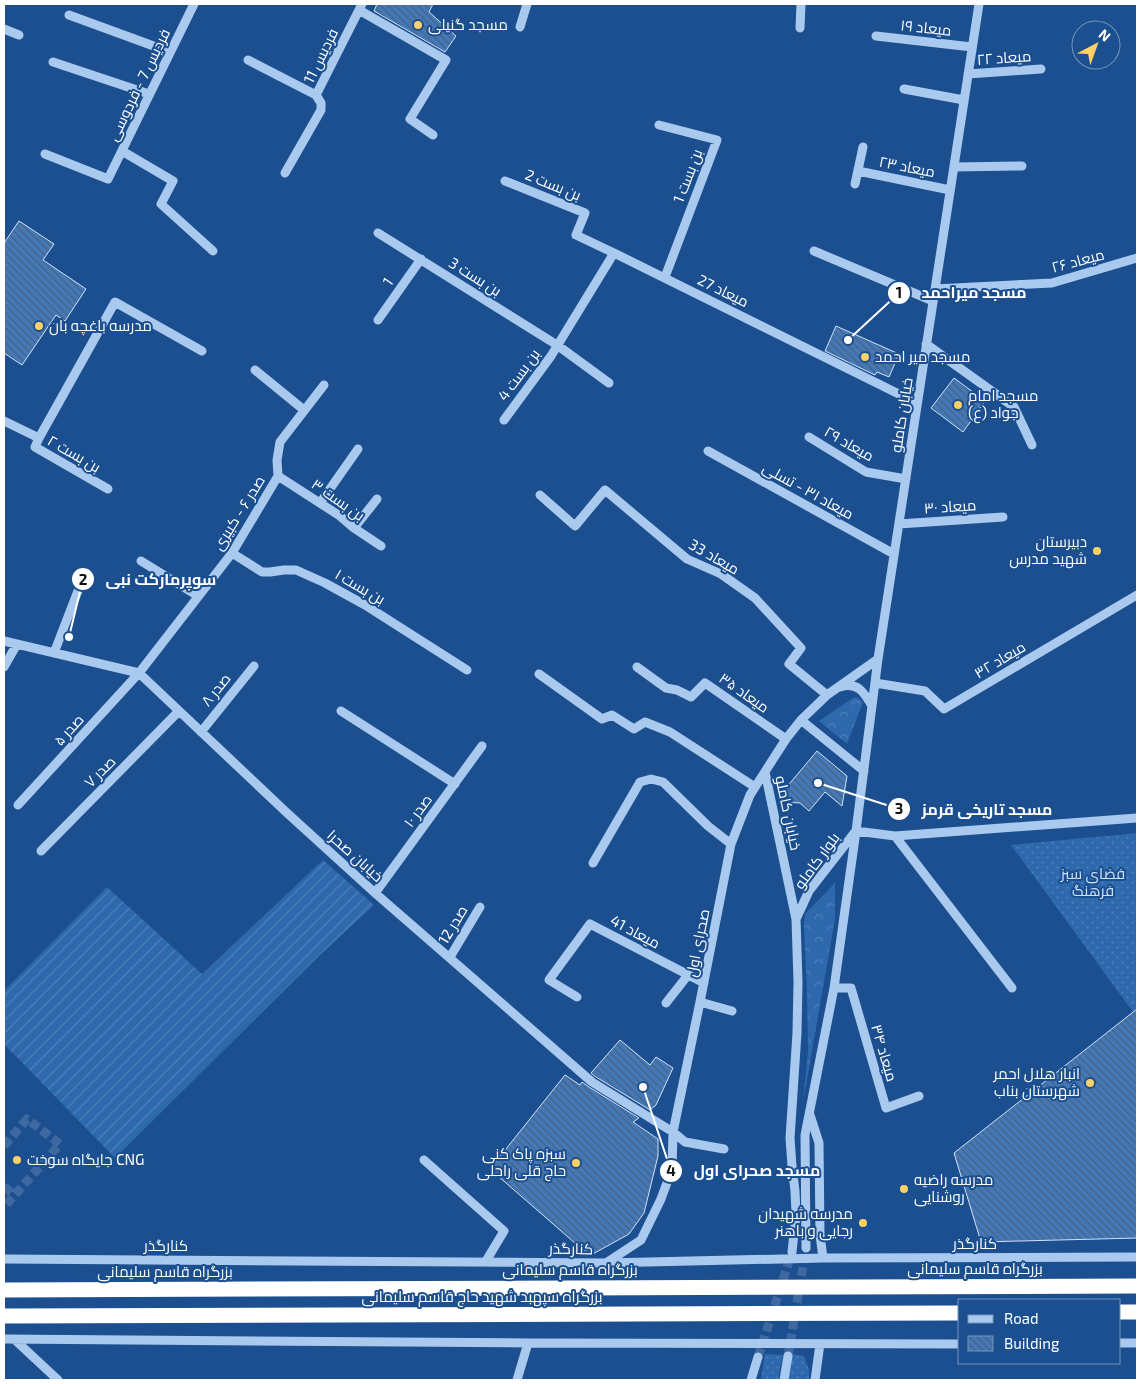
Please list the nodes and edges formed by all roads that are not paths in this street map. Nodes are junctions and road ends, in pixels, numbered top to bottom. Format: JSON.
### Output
{"nodes":[{"id":1,"x":194,"y":4,"type":"edge"},
{"id":2,"x":527,"y":4,"type":"edge"},
{"id":3,"x":800,"y":4,"type":"edge"},
{"id":4,"x":979,"y":4,"type":"edge"},
{"id":5,"x":360,"y":7,"type":"edge"},
{"id":6,"x":69,"y":15,"type":"dead end"},
{"id":7,"x":520,"y":26,"type":"dead end"},
{"id":8,"x":800,"y":28,"type":"dead end"},
{"id":9,"x":4,"y":29,"type":"edge"},
{"id":10,"x":18,"y":35,"type":"dead end"},
{"id":11,"x":876,"y":36,"type":"dead end"},
{"id":12,"x":972,"y":47,"type":"junction"},
{"id":13,"x":170,"y":52,"type":"junction"},
{"id":14,"x":248,"y":60,"type":"dead end"},
{"id":15,"x":53,"y":62,"type":"dead end"},
{"id":16,"x":1041,"y":69,"type":"dead end"},
{"id":17,"x":968,"y":74,"type":"junction"},
{"id":18,"x":904,"y":89,"type":"dead end"},
{"id":19,"x":150,"y":94,"type":"junction"},
{"id":20,"x":316,"y":95,"type":"junction"},
{"id":21,"x":964,"y":100,"type":"junction"},
{"id":22,"x":659,"y":125,"type":"dead end"},
{"id":23,"x":433,"y":135,"type":"dead end"},
{"id":24,"x":863,"y":147,"type":"dead end"},
{"id":25,"x":122,"y":151,"type":"junction"},
{"id":26,"x":45,"y":154,"type":"dead end"},
{"id":27,"x":1022,"y":166,"type":"dead end"},
{"id":28,"x":954,"y":167,"type":"junction"},
{"id":29,"x":858,"y":171,"type":"junction"},
{"id":30,"x":285,"y":173,"type":"dead end"},
{"id":31,"x":505,"y":181,"type":"dead end"},
{"id":32,"x":855,"y":184,"type":"dead end"},
{"id":33,"x":950,"y":190,"type":"junction"},
{"id":34,"x":378,"y":233,"type":"dead end"},
{"id":35,"x":213,"y":251,"type":"dead end"},
{"id":36,"x":814,"y":251,"type":"dead end"},
{"id":37,"x":614,"y":253,"type":"junction"},
{"id":38,"x":1137,"y":258,"type":"edge"},
{"id":39,"x":421,"y":259,"type":"junction"},
{"id":40,"x":665,"y":277,"type":"junction"},
{"id":41,"x":935,"y":289,"type":"junction"},
{"id":42,"x":933,"y":301,"type":"junction"},
{"id":43,"x":378,"y":320,"type":"dead end"},
{"id":44,"x":926,"y":344,"type":"junction"},
{"id":45,"x":557,"y":345,"type":"junction"},
{"id":46,"x":202,"y":351,"type":"dead end"},
{"id":47,"x":255,"y":370,"type":"dead end"},
{"id":48,"x":608,"y":383,"type":"dead end"},
{"id":49,"x":324,"y":385,"type":"dead end"},
{"id":50,"x":917,"y":403,"type":"junction"},
{"id":51,"x":304,"y":410,"type":"junction"},
{"id":52,"x":4,"y":420,"type":"edge"},
{"id":53,"x":504,"y":420,"type":"dead end"},
{"id":54,"x":809,"y":437,"type":"dead end"},
{"id":55,"x":39,"y":438,"type":"junction"},
{"id":56,"x":1032,"y":445,"type":"dead end"},
{"id":57,"x":358,"y":449,"type":"dead end"},
{"id":58,"x":708,"y":451,"type":"dead end"},
{"id":59,"x":278,"y":476,"type":"junction"},
{"id":60,"x":906,"y":479,"type":"junction"},
{"id":61,"x":108,"y":489,"type":"dead end"},
{"id":62,"x":540,"y":495,"type":"dead end"},
{"id":63,"x":377,"y":499,"type":"dead end"},
{"id":64,"x":320,"y":503,"type":"junction"},
{"id":65,"x":1003,"y":517,"type":"dead end"},
{"id":66,"x":899,"y":524,"type":"junction"},
{"id":67,"x":354,"y":528,"type":"junction"},
{"id":68,"x":381,"y":546,"type":"dead end"},
{"id":69,"x":232,"y":553,"type":"junction"},
{"id":70,"x":894,"y":554,"type":"junction"},
{"id":71,"x":141,"y":561,"type":"dead end"},
{"id":72,"x":81,"y":583,"type":"dead end"},
{"id":73,"x":1137,"y":594,"type":"edge"},
{"id":74,"x":198,"y":596,"type":"junction"},
{"id":75,"x":4,"y":641,"type":"edge"},
{"id":76,"x":17,"y":644,"type":"junction"},
{"id":77,"x":54,"y":653,"type":"junction"},
{"id":78,"x":878,"y":659,"type":"junction"},
{"id":79,"x":254,"y":666,"type":"dead end"},
{"id":80,"x":637,"y":667,"type":"dead end"},
{"id":81,"x":4,"y":668,"type":"edge"},
{"id":82,"x":467,"y":670,"type":"dead end"},
{"id":83,"x":139,"y":673,"type":"junction"},
{"id":84,"x":539,"y":674,"type":"dead end"},
{"id":85,"x":875,"y":683,"type":"junction"},
{"id":86,"x":838,"y":688,"type":"junction"},
{"id":87,"x":827,"y":695,"type":"junction"},
{"id":88,"x":872,"y":706,"type":"junction"},
{"id":89,"x":179,"y":711,"type":"junction"},
{"id":90,"x":341,"y":711,"type":"dead end"},
{"id":91,"x":800,"y":720,"type":"junction"},
{"id":92,"x":200,"y":732,"type":"junction"},
{"id":93,"x":786,"y":739,"type":"junction"},
{"id":94,"x":482,"y":746,"type":"dead end"},
{"id":95,"x":864,"y":771,"type":"junction"},
{"id":96,"x":765,"y":772,"type":"junction"},
{"id":97,"x":455,"y":784,"type":"junction"},
{"id":98,"x":755,"y":788,"type":"junction"},
{"id":99,"x":18,"y":805,"type":"dead end"},
{"id":100,"x":1137,"y":818,"type":"edge"},
{"id":101,"x":856,"y":832,"type":"junction"},
{"id":102,"x":895,"y":836,"type":"junction"},
{"id":103,"x":731,"y":844,"type":"junction"},
{"id":104,"x":41,"y":851,"type":"dead end"},
{"id":105,"x":593,"y":863,"type":"dead end"},
{"id":106,"x":375,"y":892,"type":"junction"},
{"id":107,"x":480,"y":907,"type":"dead end"},
{"id":108,"x":796,"y":919,"type":"junction"},
{"id":109,"x":450,"y":957,"type":"junction"},
{"id":110,"x":688,"y":975,"type":"junction"},
{"id":111,"x":704,"y":983,"type":"junction"},
{"id":112,"x":834,"y":988,"type":"junction"},
{"id":113,"x":1012,"y":988,"type":"dead end"},
{"id":114,"x":577,"y":997,"type":"dead end"},
{"id":115,"x":700,"y":1002,"type":"junction"},
{"id":116,"x":666,"y":1004,"type":"dead end"},
{"id":117,"x":732,"y":1011,"type":"dead end"},
{"id":118,"x":919,"y":1096,"type":"dead end"},
{"id":119,"x":810,"y":1114,"type":"junction"},
{"id":120,"x":673,"y":1132,"type":"junction"},
{"id":121,"x":724,"y":1149,"type":"dead end"},
{"id":122,"x":424,"y":1160,"type":"dead end"},
{"id":123,"x":806,"y":1248,"type":"tunnel mouth"},
{"id":124,"x":792,"y":1252,"type":"tunnel mouth"},
{"id":125,"x":1137,"y":1257,"type":"edge"},
{"id":126,"x":823,"y":1258,"type":"junction"},
{"id":127,"x":4,"y":1259,"type":"edge"},
{"id":128,"x":486,"y":1261,"type":"junction"},
{"id":129,"x":606,"y":1263,"type":"junction"},
{"id":130,"x":1137,"y":1286,"type":"edge"},
{"id":131,"x":4,"y":1290,"type":"edge"},
{"id":132,"x":1121,"y":1312,"type":"edge"},
{"id":133,"x":1137,"y":1312,"type":"edge"},
{"id":134,"x":958,"y":1313,"type":"edge"},
{"id":135,"x":4,"y":1316,"type":"edge"},
{"id":136,"x":4,"y":1339,"type":"edge"},
{"id":137,"x":14,"y":1339,"type":"junction"},
{"id":138,"x":528,"y":1343,"type":"junction"},
{"id":139,"x":1121,"y":1343,"type":"edge"},
{"id":140,"x":1137,"y":1343,"type":"edge"},
{"id":141,"x":820,"y":1344,"type":"junction"},
{"id":142,"x":958,"y":1344,"type":"edge"},
{"id":143,"x":758,"y":1356,"type":"tunnel mouth"},
{"id":144,"x":788,"y":1356,"type":"tunnel mouth"},
{"id":145,"x":58,"y":1380,"type":"edge"},
{"id":146,"x":517,"y":1380,"type":"edge"},
{"id":147,"x":751,"y":1380,"type":"edge"},
{"id":148,"x":784,"y":1380,"type":"edge"},
{"id":149,"x":815,"y":1380,"type":"edge"}],
"edges":[{"from":1,"to":13,"type":"street","name":"فردیس 7 - فردوسی"},
{"from":2,"to":7,"type":"street"},
{"from":3,"to":8,"type":"street"},
{"from":4,"to":12,"type":"street","name":"خیابان کاملو"},
{"from":5,"to":20,"type":"street","name":"فردیس 11"},
{"from":5,"to":23,"type":"street"},
{"from":6,"to":13,"type":"street"},
{"from":9,"to":10,"type":"street"},
{"from":11,"to":12,"type":"street","name":"میعاد ۱۹"},
{"from":12,"to":17,"type":"street","name":"خیابان کاملو"},
{"from":13,"to":19,"type":"street","name":"فردیس 7 - فردوسی"},
{"from":14,"to":20,"type":"street"},
{"from":15,"to":19,"type":"street"},
{"from":16,"to":17,"type":"street","name":"میعاد ۲۲"},
{"from":17,"to":21,"type":"street","name":"خیابان کاملو"},
{"from":18,"to":21,"type":"street"},
{"from":19,"to":25,"type":"street","name":"فردیس 7 - فردوسی"},
{"from":20,"to":30,"type":"street","name":"فردیس 11"},
{"from":21,"to":28,"type":"street","name":"خیابان کاملو"},
{"from":22,"to":40,"type":"street","name":"بن بست 1"},
{"from":24,"to":29,"type":"street","name":"میعاد ۲۳"},
{"from":25,"to":26,"type":"street","name":"فردیس 7 - فردوسی"},
{"from":25,"to":35,"type":"street"},
{"from":27,"to":28,"type":"street"},
{"from":28,"to":33,"type":"street","name":"خیابان کاملو"},
{"from":29,"to":32,"type":"street","name":"میعاد ۲۳"},
{"from":29,"to":33,"type":"street","name":"میعاد ۲۳"},
{"from":31,"to":37,"type":"street","name":"بن بست 2"},
{"from":33,"to":41,"type":"street","name":"خیابان کاملو"},
{"from":34,"to":39,"type":"street","name":"بن بست 3"},
{"from":36,"to":42,"type":"street"},
{"from":37,"to":40,"type":"street","name":"میعاد 27"},
{"from":37,"to":45,"type":"street"},
{"from":38,"to":41,"type":"street","name":"میعاد ۲۶"},
{"from":39,"to":43,"type":"street","name":"1"},
{"from":39,"to":45,"type":"street","name":"بن بست 3"},
{"from":40,"to":50,"type":"street","name":"میعاد 27"},
{"from":41,"to":42,"type":"street","name":"خیابان کاملو"},
{"from":42,"to":44,"type":"street","name":"خیابان کاملو"},
{"from":44,"to":50,"type":"street","name":"خیابان کاملو"},
{"from":44,"to":56,"type":"street"},
{"from":45,"to":48,"type":"street","name":"بن بست 3"},
{"from":45,"to":53,"type":"street","name":"بن بست 4"},
{"from":46,"to":55,"type":"street"},
{"from":47,"to":51,"type":"street"},
{"from":49,"to":51,"type":"street","name":"صدر ۶ - کبیری"},
{"from":50,"to":60,"type":"street","name":"خیابان کاملو"},
{"from":51,"to":59,"type":"street","name":"صدر ۶ - کبیری"},
{"from":52,"to":55,"type":"street"},
{"from":54,"to":60,"type":"street","name":"میعاد ۲۹"},
{"from":55,"to":61,"type":"street","name":"بن بست ۲"},
{"from":57,"to":64,"type":"street"},
{"from":58,"to":70,"type":"street","name":"میعاد ۳۱ - تسلی"},
{"from":59,"to":64,"type":"street","name":"بن بست ۳"},
{"from":59,"to":69,"type":"street","name":"صدر ۶ - کبیری"},
{"from":60,"to":66,"type":"street","name":"خیابان کاملو"},
{"from":62,"to":87,"type":"street","name":"میعاد 33"},
{"from":63,"to":67,"type":"street"},
{"from":64,"to":67,"type":"street","name":"بن بست ۳"},
{"from":65,"to":66,"type":"street","name":"میعاد ۳۰"},
{"from":66,"to":70,"type":"street","name":"خیابان کاملو"},
{"from":67,"to":68,"type":"street","name":"بن بست ۳"},
{"from":69,"to":74,"type":"street","name":"صدر ۶ - کبیری"},
{"from":69,"to":82,"type":"street","name":"بن بست ۱"},
{"from":70,"to":78,"type":"street","name":"خیابان کاملو"},
{"from":71,"to":74,"type":"street"},
{"from":72,"to":77,"type":"street"},
{"from":73,"to":85,"type":"street","name":"میعاد ۳۲"},
{"from":74,"to":83,"type":"street","name":"صدر ۶ - کبیری"},
{"from":75,"to":76,"type":"street"},
{"from":76,"to":77,"type":"street"},
{"from":76,"to":81,"type":"street"},
{"from":77,"to":83,"type":"street"},
{"from":78,"to":85,"type":"street","name":"خیابان کاملو"},
{"from":78,"to":86,"type":"street","name":"صحرای اول"},
{"from":79,"to":92,"type":"street","name":"صدر ۸"},
{"from":80,"to":93,"type":"street","name":"میعاد ۳۵"},
{"from":83,"to":89,"type":"street","name":"خیابان صحرا"},
{"from":83,"to":99,"type":"street","name":"صدر ۵"},
{"from":84,"to":98,"type":"street"},
{"from":85,"to":88,"type":"street","name":"خیابان کاملو"},
{"from":86,"to":87,"type":"street","name":"صحرای اول"},
{"from":86,"to":88,"type":"street"},
{"from":87,"to":91,"type":"street","name":"صحرای اول"},
{"from":88,"to":95,"type":"street","name":"خیابان کاملو"},
{"from":89,"to":92,"type":"street","name":"خیابان صحرا"},
{"from":89,"to":104,"type":"street","name":"صدر ۷"},
{"from":90,"to":97,"type":"street"},
{"from":91,"to":93,"type":"street","name":"صحرای اول"},
{"from":91,"to":95,"type":"street"},
{"from":92,"to":106,"type":"street","name":"خیابان صحرا"},
{"from":93,"to":96,"type":"street","name":"صحرای اول"},
{"from":94,"to":97,"type":"street","name":"صدر ۱۰"},
{"from":95,"to":101,"type":"street","name":"خیابان کاملو"},
{"from":96,"to":98,"type":"street","name":"صحرای اول"},
{"from":96,"to":108,"type":"street","name":"خیابان کاملو"},
{"from":97,"to":106,"type":"street","name":"صدر ۱۰"},
{"from":98,"to":103,"type":"street","name":"صحرای اول"},
{"from":100,"to":102,"type":"street"},
{"from":101,"to":102,"type":"street"},
{"from":101,"to":108,"type":"street","name":"بلوار کاملو"},
{"from":101,"to":112,"type":"street","name":"بلوار کاملو"},
{"from":102,"to":113,"type":"street"},
{"from":103,"to":105,"type":"street"},
{"from":103,"to":111,"type":"street","name":"صحرای اول"},
{"from":106,"to":109,"type":"street","name":"خیابان صحرا"},
{"from":107,"to":109,"type":"street","name":"صدر 12"},
{"from":108,"to":124,"type":"street","name":"بلوار کاملو"},
{"from":109,"to":120,"type":"street","name":"خیابان صحرا"},
{"from":110,"to":111,"type":"street","name":"میعاد 41"},
{"from":110,"to":114,"type":"street","name":"میعاد 41"},
{"from":110,"to":116,"type":"street"},
{"from":111,"to":115,"type":"street","name":"صحرای اول"},
{"from":112,"to":118,"type":"street","name":"میعاد ۳۴"},
{"from":112,"to":119,"type":"street","name":"بلوار کاملو"},
{"from":115,"to":117,"type":"street"},
{"from":115,"to":120,"type":"street","name":"صحرای اول"},
{"from":119,"to":123,"type":"street","name":"بلوار کاملو"},
{"from":119,"to":126,"type":"street","name":"بلوار کاملو"},
{"from":120,"to":121,"type":"street","name":"خیابان صحرا"},
{"from":120,"to":129,"type":"street","name":"صحرای اول"},
{"from":122,"to":128,"type":"street"},
{"from":125,"to":126,"type":"street","name":"کنارگذر"},
{"from":126,"to":129,"type":"street","name":"کنارگذر"},
{"from":127,"to":128,"type":"street","name":"کنارگذر"},
{"from":128,"to":129,"type":"street","name":"کنارگذر"},
{"from":130,"to":131,"type":"highway","name":"بزرگراه قاسم سلیمانی"},
{"from":132,"to":133,"type":"highway"},
{"from":134,"to":135,"type":"highway","name":"بزرگراه سپهبد شهید حاج قاسم سلیمانی"},
{"from":136,"to":137,"type":"street"},
{"from":137,"to":138,"type":"street"},
{"from":137,"to":145,"type":"street"},
{"from":138,"to":141,"type":"street"},
{"from":138,"to":146,"type":"street"},
{"from":139,"to":140,"type":"street"},
{"from":141,"to":142,"type":"street"},
{"from":141,"to":149,"type":"street"},
{"from":143,"to":147,"type":"street"},
{"from":144,"to":148,"type":"street"}]}
